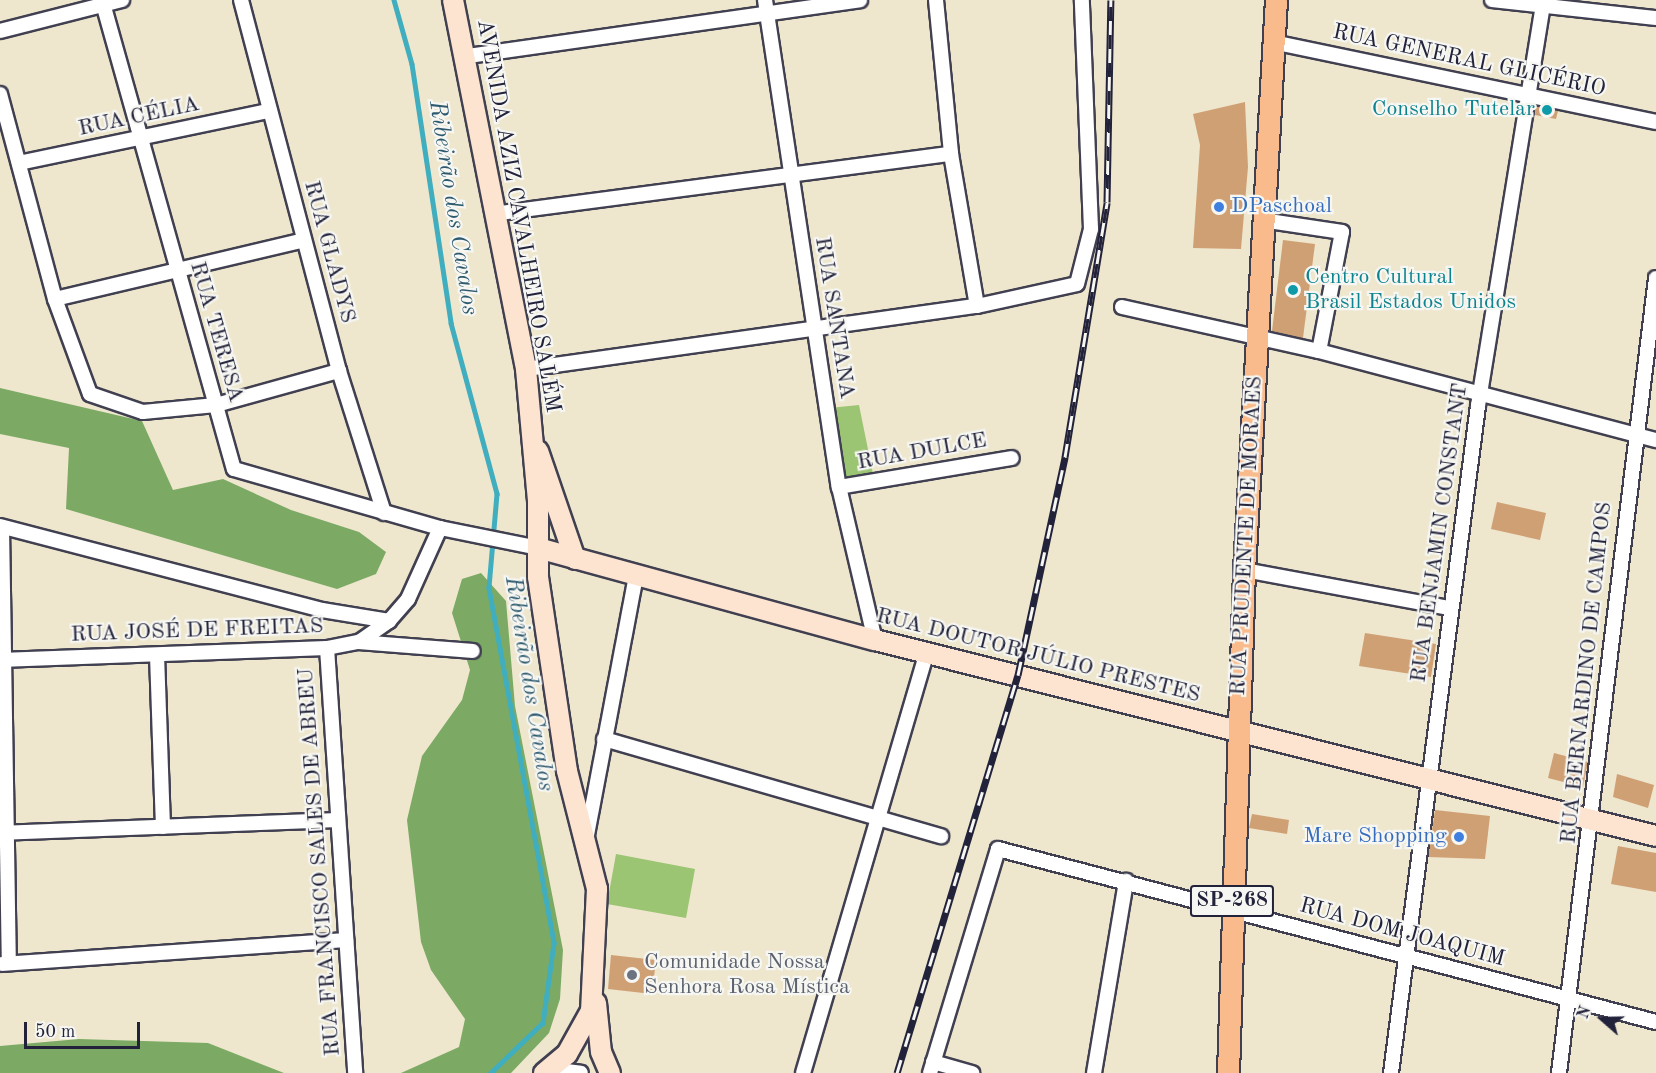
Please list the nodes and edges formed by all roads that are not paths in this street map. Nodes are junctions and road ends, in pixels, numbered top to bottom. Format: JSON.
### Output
{"nodes":[{"id":1,"x":122,"y":0,"type":"edge"},
{"id":2,"x":241,"y":0,"type":"edge"},
{"id":3,"x":453,"y":0,"type":"edge"},
{"id":4,"x":860,"y":0,"type":"edge"},
{"id":5,"x":936,"y":0,"type":"edge"},
{"id":6,"x":1082,"y":0,"type":"edge"},
{"id":7,"x":1276,"y":0,"type":"edge"},
{"id":8,"x":1492,"y":0,"type":"edge"},
{"id":9,"x":103,"y":2,"type":"edge"},
{"id":10,"x":1544,"y":3,"type":"edge"},
{"id":11,"x":766,"y":7,"type":"edge"},
{"id":12,"x":1656,"y":18,"type":"edge"},
{"id":13,"x":0,"y":31,"type":"edge"},
{"id":14,"x":1273,"y":42,"type":"junction"},
{"id":15,"x":468,"y":56,"type":"junction"},
{"id":16,"x":1533,"y":93,"type":"junction"},
{"id":17,"x":0,"y":94,"type":"edge"},
{"id":18,"x":268,"y":111,"type":"junction"},
{"id":19,"x":1656,"y":122,"type":"edge"},
{"id":20,"x":138,"y":140,"type":"junction"},
{"id":21,"x":951,"y":154,"type":"junction"},
{"id":22,"x":19,"y":163,"type":"junction"},
{"id":23,"x":791,"y":177,"type":"junction"},
{"id":24,"x":493,"y":214,"type":"junction"},
{"id":25,"x":1262,"y":220,"type":"junction"},
{"id":26,"x":304,"y":240,"type":"junction"},
{"id":27,"x":177,"y":271,"type":"junction"},
{"id":28,"x":1656,"y":278,"type":"edge"},
{"id":29,"x":55,"y":299,"type":"junction"},
{"id":30,"x":977,"y":306,"type":"junction"},
{"id":31,"x":1122,"y":307,"type":"dead end"},
{"id":32,"x":814,"y":330,"type":"junction"},
{"id":33,"x":1257,"y":336,"type":"junction"},
{"id":34,"x":1318,"y":351,"type":"junction"},
{"id":35,"x":526,"y":369,"type":"junction"},
{"id":36,"x":339,"y":371,"type":"junction"},
{"id":37,"x":1480,"y":398,"type":"junction"},
{"id":38,"x":216,"y":405,"type":"junction"},
{"id":39,"x":1634,"y":435,"type":"junction"},
{"id":40,"x":1656,"y":441,"type":"edge"},
{"id":41,"x":534,"y":442,"type":"junction"},
{"id":42,"x":1012,"y":458,"type":"dead end"},
{"id":43,"x":839,"y":487,"type":"junction"},
{"id":44,"x":384,"y":513,"type":"junction"},
{"id":45,"x":1,"y":526,"type":"edge"},
{"id":46,"x":440,"y":528,"type":"junction"},
{"id":47,"x":476,"y":534,"type":"joint"},
{"id":48,"x":538,"y":548,"type":"junction"},
{"id":49,"x":575,"y":559,"type":"junction"},
{"id":50,"x":1244,"y":570,"type":"junction"},
{"id":51,"x":636,"y":576,"type":"junction"},
{"id":52,"x":1450,"y":608,"type":"junction"},
{"id":53,"x":389,"y":621,"type":"junction"},
{"id":54,"x":875,"y":640,"type":"junction"},
{"id":55,"x":359,"y":642,"type":"junction"},
{"id":56,"x":327,"y":648,"type":"junction"},
{"id":57,"x":473,"y":651,"type":"dead end"},
{"id":58,"x":927,"y":652,"type":"junction"},
{"id":59,"x":157,"y":655,"type":"junction"},
{"id":60,"x":2,"y":660,"type":"edge"},
{"id":61,"x":1238,"y":730,"type":"junction"},
{"id":62,"x":604,"y":739,"type":"junction"},
{"id":63,"x":1426,"y":781,"type":"junction"},
{"id":64,"x":878,"y":819,"type":"junction"},
{"id":65,"x":338,"y":820,"type":"junction"},
{"id":66,"x":1593,"y":821,"type":"junction"},
{"id":67,"x":163,"y":827,"type":"junction"},
{"id":68,"x":3,"y":833,"type":"edge"},
{"id":69,"x":586,"y":835,"type":"junction"},
{"id":70,"x":941,"y":836,"type":"dead end"},
{"id":71,"x":1656,"y":836,"type":"edge"},
{"id":72,"x":1126,"y":881,"type":"junction"},
{"id":73,"x":1232,"y":910,"type":"junction"},
{"id":74,"x":346,"y":940,"type":"junction"},
{"id":75,"x":1404,"y":955,"type":"junction"},
{"id":76,"x":4,"y":964,"type":"edge"},
{"id":77,"x":595,"y":990,"type":"junction"},
{"id":78,"x":1569,"y":999,"type":"junction"},
{"id":79,"x":1656,"y":1022,"type":"edge"},
{"id":80,"x":932,"y":1067,"type":"edge"},
{"id":81,"x":547,"y":1071,"type":"edge"},
{"id":82,"x":807,"y":1071,"type":"edge"},
{"id":83,"x":355,"y":1073,"type":"edge"},
{"id":84,"x":580,"y":1073,"type":"edge"},
{"id":85,"x":610,"y":1073,"type":"edge"},
{"id":86,"x":972,"y":1073,"type":"edge"},
{"id":87,"x":1094,"y":1073,"type":"edge"},
{"id":88,"x":1228,"y":1073,"type":"edge"},
{"id":89,"x":1390,"y":1073,"type":"edge"},
{"id":90,"x":1559,"y":1073,"type":"edge"}],
"edges":[{"from":1,"to":9,"type":"street"},
{"from":2,"to":18,"type":"street","name":"RUA GLADYS"},
{"from":3,"to":15,"type":"main road","name":"AVENIDA AZIZ CAVALHEIRO SALÉM"},
{"from":4,"to":11,"type":"street"},
{"from":5,"to":21,"type":"street"},
{"from":6,"to":30,"type":"street"},
{"from":7,"to":14,"type":"main road","name":"RUA PRUDENTE DE MORAES","number":"SP-268"},
{"from":8,"to":10,"type":"street"},
{"from":9,"to":13,"type":"street"},
{"from":9,"to":20,"type":"street","name":"RUA TERESA"},
{"from":10,"to":12,"type":"street"},
{"from":10,"to":16,"type":"street","name":"RUA BENJAMIN CONSTANT"},
{"from":11,"to":15,"type":"street"},
{"from":11,"to":23,"type":"street","name":"RUA SANTANA"},
{"from":14,"to":16,"type":"street","name":"RUA GENERAL GLICÉRIO"},
{"from":14,"to":25,"type":"main road","name":"RUA PRUDENTE DE MORAES","number":"SP-268"},
{"from":15,"to":24,"type":"main road","name":"AVENIDA AZIZ CAVALHEIRO SALÉM"},
{"from":16,"to":19,"type":"street","name":"RUA GENERAL GLICÉRIO"},
{"from":16,"to":37,"type":"street","name":"RUA BENJAMIN CONSTANT"},
{"from":17,"to":22,"type":"street"},
{"from":18,"to":20,"type":"street","name":"RUA CÉLIA"},
{"from":18,"to":26,"type":"street","name":"RUA GLADYS"},
{"from":20,"to":22,"type":"street","name":"RUA CÉLIA"},
{"from":20,"to":27,"type":"street","name":"RUA TERESA"},
{"from":21,"to":23,"type":"street"},
{"from":21,"to":30,"type":"street"},
{"from":22,"to":29,"type":"street"},
{"from":23,"to":24,"type":"street"},
{"from":23,"to":32,"type":"street","name":"RUA SANTANA"},
{"from":24,"to":35,"type":"main road","name":"AVENIDA AZIZ CAVALHEIRO SALÉM"},
{"from":25,"to":33,"type":"main road","name":"RUA PRUDENTE DE MORAES","number":"SP-268"},
{"from":25,"to":34,"type":"street"},
{"from":26,"to":27,"type":"street"},
{"from":26,"to":36,"type":"street","name":"RUA GLADYS"},
{"from":27,"to":29,"type":"street"},
{"from":27,"to":38,"type":"street","name":"RUA TERESA"},
{"from":28,"to":39,"type":"street","name":"RUA BERNARDINO DE CAMPOS"},
{"from":29,"to":38,"type":"street"},
{"from":30,"to":32,"type":"street"},
{"from":31,"to":33,"type":"street"},
{"from":32,"to":35,"type":"street"},
{"from":32,"to":43,"type":"street","name":"RUA SANTANA"},
{"from":33,"to":34,"type":"street"},
{"from":33,"to":50,"type":"main road","name":"RUA PRUDENTE DE MORAES","number":"SP-268"},
{"from":34,"to":37,"type":"street"},
{"from":35,"to":41,"type":"main road","name":"AVENIDA AZIZ CAVALHEIRO SALÉM"},
{"from":36,"to":38,"type":"street"},
{"from":36,"to":44,"type":"street","name":"RUA GLADYS"},
{"from":37,"to":39,"type":"street"},
{"from":37,"to":52,"type":"street","name":"RUA BENJAMIN CONSTANT"},
{"from":38,"to":44,"type":"street","name":"RUA TERESA"},
{"from":39,"to":40,"type":"street"},
{"from":39,"to":66,"type":"street","name":"RUA BERNARDINO DE CAMPOS"},
{"from":41,"to":48,"type":"main road","name":"AVENIDA AZIZ CAVALHEIRO SALÉM"},
{"from":41,"to":49,"type":"main road"},
{"from":42,"to":43,"type":"street","name":"RUA DULCE"},
{"from":43,"to":54,"type":"street","name":"RUA SANTANA"},
{"from":44,"to":46,"type":"street","name":"RUA TERESA"},
{"from":45,"to":53,"type":"street"},
{"from":45,"to":60,"type":"street"},
{"from":46,"to":47,"type":"street","name":"RUA TERESA"},
{"from":46,"to":53,"type":"street","name":"RUA JOSÉ DE FREITAS"},
{"from":47,"to":48,"type":"street","name":"RUA DOUTOR JÚLIO PRESTES"},
{"from":48,"to":49,"type":"main road","name":"RUA DOUTOR JÚLIO PRESTES"},
{"from":48,"to":69,"type":"main road","name":"AVENIDA AZIZ CAVALHEIRO SALÉM"},
{"from":49,"to":51,"type":"main road","name":"RUA DOUTOR JÚLIO PRESTES"},
{"from":50,"to":52,"type":"street"},
{"from":50,"to":61,"type":"main road","name":"RUA PRUDENTE DE MORAES","number":"SP-268"},
{"from":51,"to":54,"type":"main road","name":"RUA DOUTOR JÚLIO PRESTES"},
{"from":51,"to":62,"type":"street"},
{"from":52,"to":63,"type":"street","name":"RUA BENJAMIN CONSTANT"},
{"from":53,"to":55,"type":"street","name":"RUA JOSÉ DE FREITAS"},
{"from":54,"to":58,"type":"main road","name":"RUA DOUTOR JÚLIO PRESTES"},
{"from":55,"to":56,"type":"street","name":"RUA JOSÉ DE FREITAS"},
{"from":55,"to":57,"type":"street"},
{"from":56,"to":59,"type":"street","name":"RUA JOSÉ DE FREITAS"},
{"from":56,"to":65,"type":"street","name":"RUA FRANCISCO SALES DE ABREU"},
{"from":58,"to":61,"type":"main road","name":"RUA DOUTOR JÚLIO PRESTES"},
{"from":58,"to":64,"type":"street"},
{"from":59,"to":60,"type":"street","name":"RUA JOSÉ DE FREITAS"},
{"from":59,"to":67,"type":"street"},
{"from":60,"to":68,"type":"street"},
{"from":61,"to":63,"type":"main road","name":"RUA DOUTOR JÚLIO PRESTES"},
{"from":61,"to":73,"type":"main road","name":"RUA PRUDENTE DE MORAES","number":"SP-268"},
{"from":62,"to":64,"type":"street"},
{"from":62,"to":69,"type":"street"},
{"from":63,"to":66,"type":"main road","name":"RUA DOUTOR JÚLIO PRESTES"},
{"from":63,"to":75,"type":"street","name":"RUA BENJAMIN CONSTANT"},
{"from":64,"to":70,"type":"street"},
{"from":64,"to":82,"type":"street"},
{"from":65,"to":67,"type":"street"},
{"from":65,"to":74,"type":"street","name":"RUA FRANCISCO SALES DE ABREU"},
{"from":66,"to":71,"type":"main road","name":"RUA DOUTOR JÚLIO PRESTES"},
{"from":66,"to":78,"type":"street","name":"RUA BERNARDINO DE CAMPOS"},
{"from":67,"to":68,"type":"street"},
{"from":68,"to":76,"type":"street"},
{"from":69,"to":77,"type":"main road","name":"AVENIDA AZIZ CAVALHEIRO SALÉM"},
{"from":72,"to":73,"type":"street","name":"RUA DOM JOAQUIM"},
{"from":72,"to":80,"type":"street","name":"RUA DOM JOAQUIM"},
{"from":72,"to":87,"type":"street"},
{"from":73,"to":75,"type":"street","name":"RUA DOM JOAQUIM"},
{"from":73,"to":88,"type":"main road","name":"RUA PRUDENTE DE MORAES","number":"SP-268"},
{"from":74,"to":76,"type":"street"},
{"from":74,"to":83,"type":"street","name":"RUA FRANCISCO SALES DE ABREU"},
{"from":75,"to":78,"type":"street","name":"RUA DOM JOAQUIM"},
{"from":75,"to":89,"type":"street","name":"RUA BENJAMIN CONSTANT"},
{"from":77,"to":81,"type":"main road"},
{"from":77,"to":85,"type":"main road"},
{"from":78,"to":79,"type":"street","name":"RUA DOM JOAQUIM"},
{"from":78,"to":90,"type":"street","name":"RUA BERNARDINO DE CAMPOS"},
{"from":80,"to":86,"type":"street"},
{"from":81,"to":84,"type":"street"}]}
